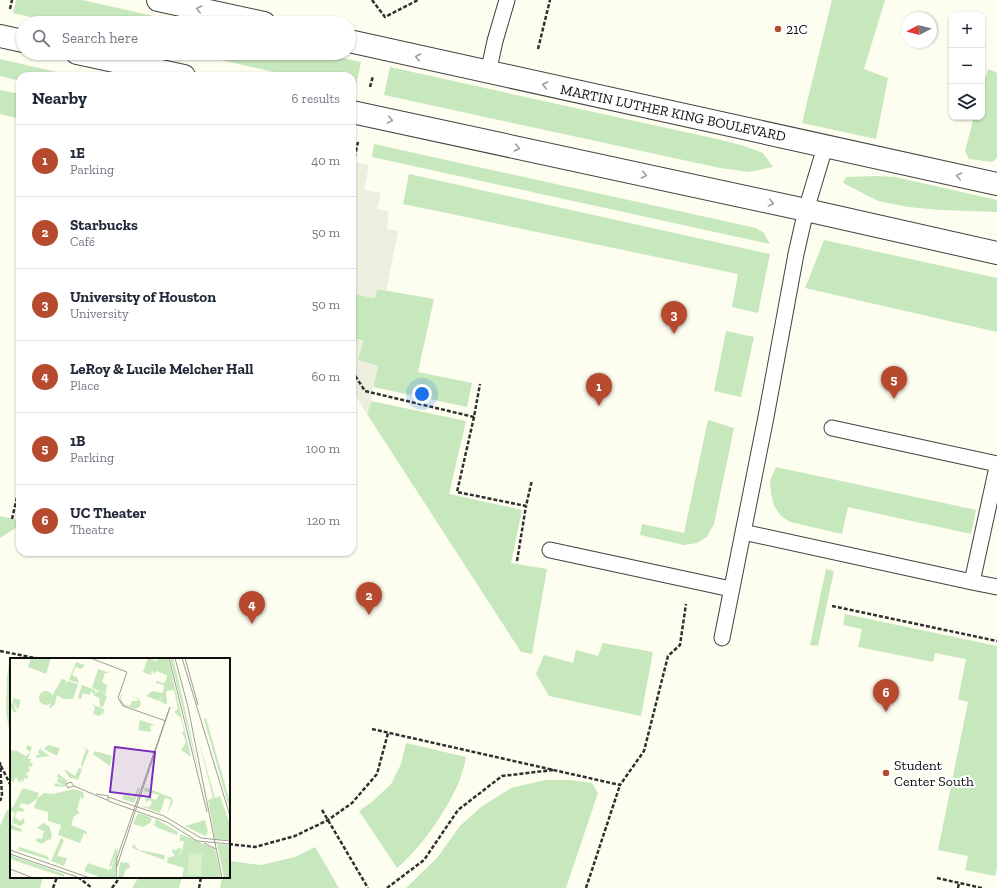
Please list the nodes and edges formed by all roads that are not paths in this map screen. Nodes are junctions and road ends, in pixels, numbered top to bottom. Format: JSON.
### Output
{"nodes":[{"id":1,"x":158,"y":0,"type":"edge"},
{"id":2,"x":507,"y":0,"type":"edge"},
{"id":3,"x":232,"y":16,"type":"edge"},
{"id":4,"x":0,"y":36,"type":"edge"},
{"id":5,"x":16,"y":39,"type":"edge"},
{"id":6,"x":356,"y":43,"type":"edge"},
{"id":7,"x":110,"y":60,"type":"edge"},
{"id":8,"x":165,"y":72,"type":"edge"},
{"id":9,"x":488,"y":73,"type":"junction"},
{"id":10,"x":356,"y":113,"type":"edge"},
{"id":11,"x":825,"y":147,"type":"junction"},
{"id":12,"x":997,"y":184,"type":"edge"},
{"id":13,"x":806,"y":210,"type":"junction"},
{"id":14,"x":997,"y":252,"type":"edge"},
{"id":15,"x":832,"y":428,"type":"dead end"},
{"id":16,"x":997,"y":464,"type":"edge"},
{"id":17,"x":997,"y":467,"type":"edge"},
{"id":18,"x":744,"y":532,"type":"junction"},
{"id":19,"x":550,"y":550,"type":"dead end"},
{"id":20,"x":972,"y":582,"type":"junction"},
{"id":21,"x":997,"y":587,"type":"edge"},
{"id":22,"x":731,"y":589,"type":"junction"},
{"id":23,"x":722,"y":638,"type":"dead end"}],
"edges":[{"from":3,"to":1,"type":"street","one_way":true},
{"from":2,"to":9,"type":"lane"},
{"from":4,"to":5,"type":"street"},
{"from":9,"to":6,"type":"street","name":"MARTIN LUTHER KING BOULEVARD","one_way":true},
{"from":7,"to":8,"type":"street"},
{"from":11,"to":9,"type":"street","name":"MARTIN LUTHER KING BOULEVARD","one_way":true},
{"from":10,"to":13,"type":"street","one_way":true},
{"from":12,"to":11,"type":"street","name":"MARTIN LUTHER KING BOULEVARD","one_way":true},
{"from":11,"to":13,"type":"lane"},
{"from":13,"to":14,"type":"street"},
{"from":13,"to":18,"type":"lane"},
{"from":15,"to":16,"type":"lane"},
{"from":17,"to":20,"type":"lane"},
{"from":18,"to":20,"type":"lane"},
{"from":18,"to":22,"type":"lane"},
{"from":19,"to":22,"type":"lane"},
{"from":20,"to":21,"type":"lane"},
{"from":22,"to":23,"type":"lane"}]}
